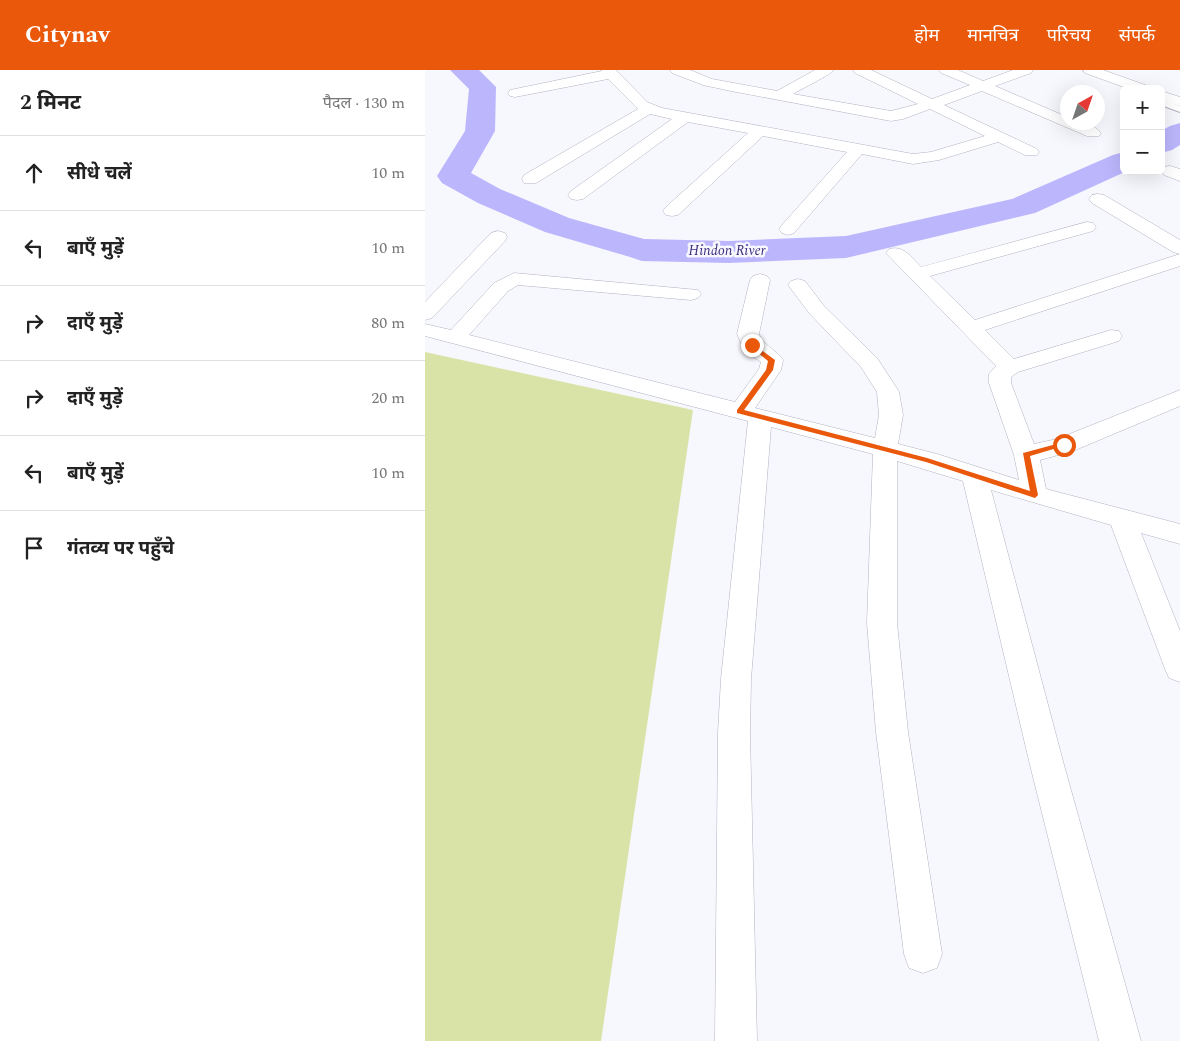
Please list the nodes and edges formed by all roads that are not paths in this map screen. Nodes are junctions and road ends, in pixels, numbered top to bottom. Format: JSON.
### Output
{"nodes":[{"id":1,"x":677,"y":70,"type":"edge"},
{"id":2,"x":827,"y":70,"type":"edge"},
{"id":3,"x":860,"y":70,"type":"edge"},
{"id":4,"x":946,"y":70,"type":"edge"},
{"id":5,"x":1026,"y":70,"type":"edge"},
{"id":6,"x":1090,"y":70,"type":"edge"},
{"id":7,"x":609,"y":72,"type":"edge"},
{"id":8,"x":1131,"y":85,"type":"edge"},
{"id":9,"x":982,"y":86,"type":"junction"},
{"id":10,"x":515,"y":93,"type":"dead end"},
{"id":11,"x":779,"y":96,"type":"junction"},
{"id":12,"x":1165,"y":100,"type":"edge"},
{"id":13,"x":1165,"y":101,"type":"edge"},
{"id":14,"x":1180,"y":102,"type":"edge"},
{"id":15,"x":933,"y":103,"type":"junction"},
{"id":16,"x":648,"y":109,"type":"junction"},
{"id":17,"x":1180,"y":109,"type":"edge"},
{"id":18,"x":685,"y":117,"type":"junction"},
{"id":19,"x":1060,"y":119,"type":"edge"},
{"id":20,"x":761,"y":130,"type":"junction"},
{"id":21,"x":1086,"y":130,"type":"edge"},
{"id":22,"x":1093,"y":133,"type":"dead end"},
{"id":23,"x":1001,"y":136,"type":"junction"},
{"id":24,"x":859,"y":148,"type":"junction"},
{"id":25,"x":1031,"y":152,"type":"dead end"},
{"id":26,"x":530,"y":179,"type":"dead end"},
{"id":27,"x":577,"y":196,"type":"dead end"},
{"id":28,"x":1098,"y":199,"type":"dead end"},
{"id":29,"x":672,"y":211,"type":"dead end"},
{"id":30,"x":1087,"y":227,"type":"dead end"},
{"id":31,"x":788,"y":229,"type":"dead end"},
{"id":32,"x":498,"y":237,"type":"dead end"},
{"id":33,"x":1180,"y":248,"type":"edge"},
{"id":34,"x":896,"y":253,"type":"dead end"},
{"id":35,"x":1180,"y":260,"type":"edge"},
{"id":36,"x":917,"y":274,"type":"junction"},
{"id":37,"x":760,"y":280,"type":"dead end"},
{"id":38,"x":798,"y":285,"type":"dead end"},
{"id":39,"x":691,"y":294,"type":"dead end"},
{"id":40,"x":425,"y":314,"type":"edge"},
{"id":41,"x":971,"y":328,"type":"junction"},
{"id":42,"x":425,"y":330,"type":"edge"},
{"id":43,"x":1111,"y":336,"type":"dead end"},
{"id":44,"x":455,"y":338,"type":"junction"},
{"id":45,"x":1010,"y":367,"type":"junction"},
{"id":46,"x":1180,"y":397,"type":"edge"},
{"id":47,"x":750,"y":415,"type":"junction"},
{"id":48,"x":885,"y":450,"type":"junction"},
{"id":49,"x":1026,"y":455,"type":"junction"},
{"id":50,"x":974,"y":475,"type":"junction"},
{"id":51,"x":1035,"y":495,"type":"junction"},
{"id":52,"x":1122,"y":519,"type":"junction"},
{"id":53,"x":1180,"y":534,"type":"edge"},
{"id":54,"x":1180,"y":670,"type":"edge"},
{"id":55,"x":923,"y":954,"type":"dead end"},
{"id":56,"x":736,"y":1041,"type":"edge"},
{"id":57,"x":1120,"y":1041,"type":"edge"}],
"edges":[{"from":1,"to":11,"type":"street"},
{"from":2,"to":11,"type":"street"},
{"from":3,"to":15,"type":"street"},
{"from":4,"to":9,"type":"street"},
{"from":5,"to":9,"type":"street"},
{"from":6,"to":8,"type":"street"},
{"from":7,"to":10,"type":"street"},
{"from":7,"to":16,"type":"street"},
{"from":9,"to":15,"type":"street"},
{"from":9,"to":19,"type":"street"},
{"from":11,"to":15,"type":"street"},
{"from":12,"to":14,"type":"street"},
{"from":13,"to":17,"type":"lane"},
{"from":15,"to":23,"type":"street"},
{"from":16,"to":18,"type":"street"},
{"from":16,"to":26,"type":"street"},
{"from":18,"to":20,"type":"street"},
{"from":18,"to":27,"type":"street"},
{"from":20,"to":24,"type":"street"},
{"from":20,"to":29,"type":"street"},
{"from":21,"to":22,"type":"street"},
{"from":23,"to":24,"type":"street"},
{"from":23,"to":25,"type":"street"},
{"from":24,"to":31,"type":"street"},
{"from":28,"to":33,"type":"street"},
{"from":30,"to":36,"type":"street"},
{"from":32,"to":40,"type":"street"},
{"from":34,"to":36,"type":"street"},
{"from":35,"to":41,"type":"street"},
{"from":36,"to":41,"type":"street"},
{"from":37,"to":47,"type":"street"},
{"from":38,"to":48,"type":"street"},
{"from":39,"to":44,"type":"street"},
{"from":41,"to":45,"type":"street"},
{"from":42,"to":44,"type":"street"},
{"from":43,"to":45,"type":"street"},
{"from":44,"to":47,"type":"street"},
{"from":45,"to":49,"type":"street"},
{"from":46,"to":49,"type":"street"},
{"from":47,"to":48,"type":"street"},
{"from":47,"to":56,"type":"street"},
{"from":48,"to":50,"type":"street"},
{"from":48,"to":55,"type":"street"},
{"from":49,"to":51,"type":"street"},
{"from":50,"to":51,"type":"street"},
{"from":50,"to":57,"type":"street"},
{"from":51,"to":52,"type":"street"},
{"from":52,"to":53,"type":"street"},
{"from":52,"to":54,"type":"street"}]}
